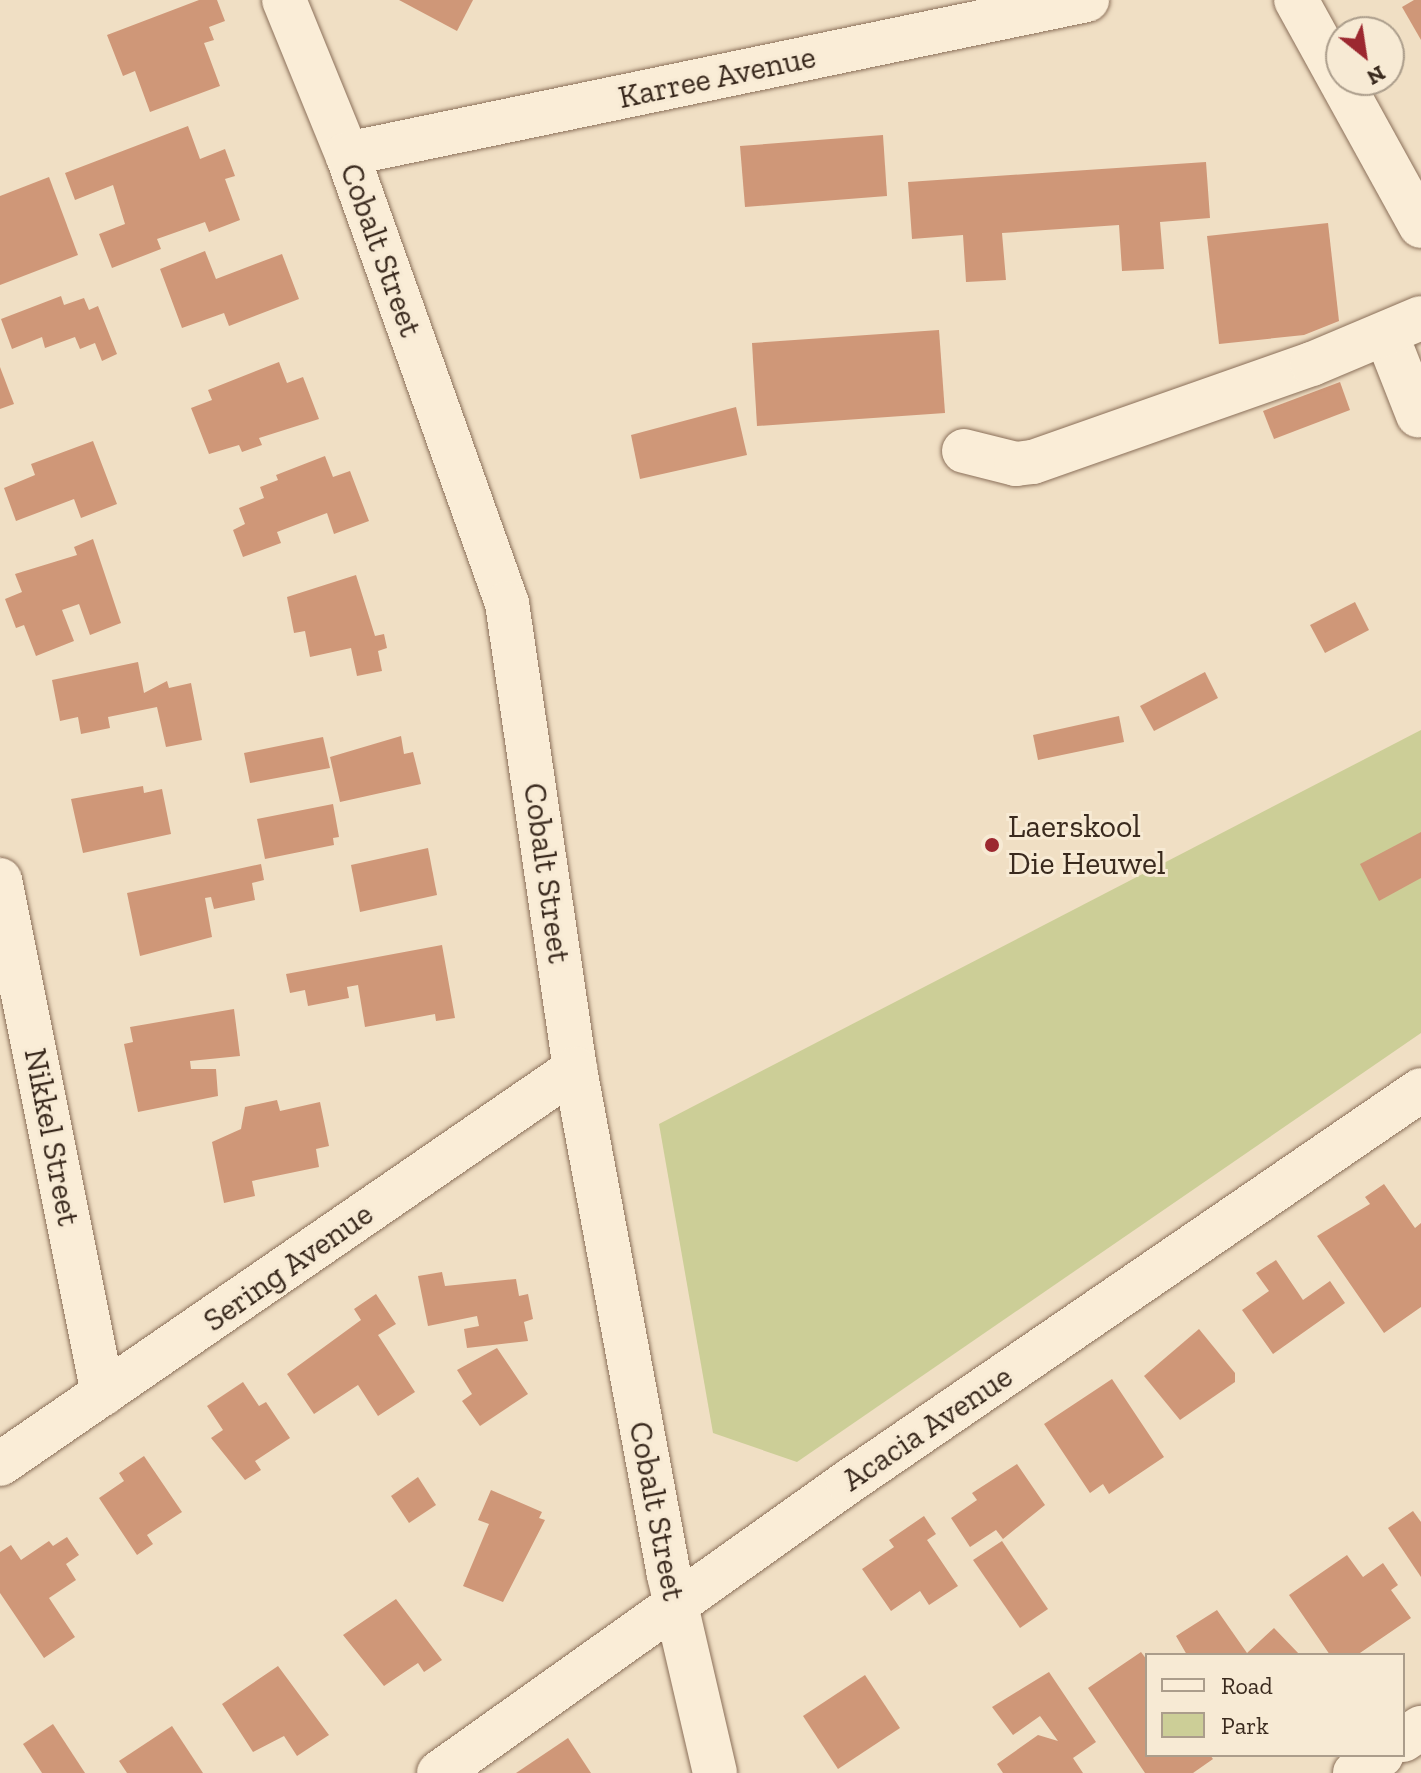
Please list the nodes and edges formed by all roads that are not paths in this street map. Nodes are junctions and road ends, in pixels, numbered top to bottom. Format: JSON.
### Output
{"nodes":[{"id":1,"x":284,"y":0,"type":"edge"},
{"id":2,"x":1087,"y":0,"type":"edge"},
{"id":3,"x":1296,"y":0,"type":"edge"},
{"id":4,"x":347,"y":154,"type":"junction"},
{"id":5,"x":1421,"y":226,"type":"edge"},
{"id":6,"x":1421,"y":318,"type":"edge"},
{"id":7,"x":1394,"y":354,"type":"dead end"},
{"id":8,"x":1420,"y":418,"type":"edge"},
{"id":9,"x":964,"y":451,"type":"dead end"},
{"id":10,"x":0,"y":880,"type":"edge"},
{"id":11,"x":575,"y":1069,"type":"junction"},
{"id":12,"x":1421,"y":1090,"type":"edge"},
{"id":13,"x":103,"y":1394,"type":"junction"},
{"id":14,"x":0,"y":1464,"type":"edge"},
{"id":15,"x":675,"y":1604,"type":"junction"},
{"id":16,"x":1379,"y":1757,"type":"edge"},
{"id":17,"x":439,"y":1773,"type":"edge"},
{"id":18,"x":715,"y":1773,"type":"edge"},
{"id":19,"x":1355,"y":1773,"type":"edge"}],
"edges":[{"from":1,"to":4,"type":"street","name":"Cobalt Street"},
{"from":2,"to":4,"type":"street","name":"Karree Avenue"},
{"from":3,"to":5,"type":"street"},
{"from":4,"to":11,"type":"street","name":"Cobalt Street"},
{"from":6,"to":9,"type":"street"},
{"from":7,"to":8,"type":"street"},
{"from":10,"to":13,"type":"street","name":"Nikkel Street"},
{"from":11,"to":13,"type":"street","name":"Sering Avenue"},
{"from":11,"to":15,"type":"street","name":"Cobalt Street"},
{"from":12,"to":15,"type":"street","name":"Acacia Avenue"},
{"from":13,"to":14,"type":"street","name":"Sering Avenue"},
{"from":15,"to":17,"type":"street","name":"Acacia Avenue"},
{"from":15,"to":18,"type":"street","name":"Cobalt Street"},
{"from":16,"to":19,"type":"street"}]}
